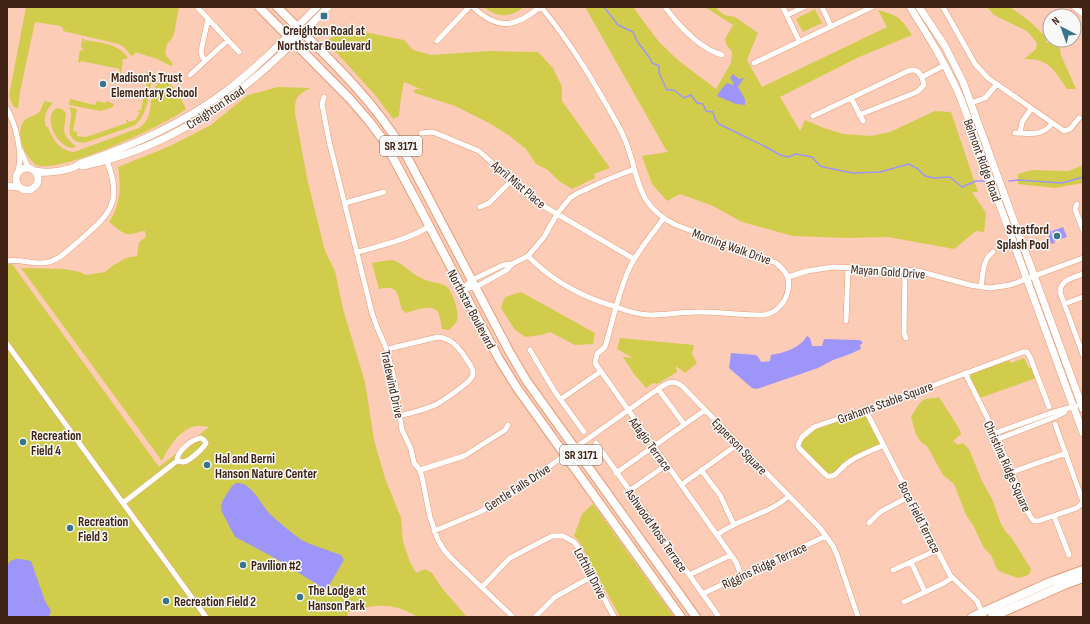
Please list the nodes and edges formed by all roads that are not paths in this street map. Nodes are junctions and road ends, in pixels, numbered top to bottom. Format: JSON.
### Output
{"nodes":[{"id":1,"x":197,"y":7,"type":"edge"},
{"id":2,"x":259,"y":7,"type":"edge"},
{"id":3,"x":277,"y":7,"type":"edge"},
{"id":4,"x":317,"y":7,"type":"edge"},
{"id":5,"x":328,"y":7,"type":"edge"},
{"id":6,"x":469,"y":7,"type":"edge"},
{"id":7,"x":472,"y":7,"type":"edge"},
{"id":8,"x":540,"y":7,"type":"edge"},
{"id":9,"x":665,"y":7,"type":"edge"},
{"id":10,"x":783,"y":7,"type":"edge"},
{"id":11,"x":804,"y":7,"type":"edge"},
{"id":12,"x":822,"y":7,"type":"edge"},
{"id":13,"x":872,"y":7,"type":"edge"},
{"id":14,"x":910,"y":7,"type":"edge"},
{"id":15,"x":919,"y":7,"type":"edge"},
{"id":16,"x":943,"y":7,"type":"edge"},
{"id":17,"x":1074,"y":7,"type":"edge"},
{"id":18,"x":1083,"y":14,"type":"edge"},
{"id":19,"x":787,"y":15,"type":"junction"},
{"id":20,"x":208,"y":19,"type":"junction"},
{"id":21,"x":831,"y":26,"type":"junction"},
{"id":22,"x":300,"y":30,"type":"junction"},
{"id":23,"x":290,"y":39,"type":"junction"},
{"id":24,"x":228,"y":40,"type":"junction"},
{"id":25,"x":437,"y":41,"type":"dead end"},
{"id":26,"x":799,"y":41,"type":"junction"},
{"id":27,"x":239,"y":52,"type":"dead end"},
{"id":28,"x":722,"y":55,"type":"dead end"},
{"id":29,"x":205,"y":61,"type":"junction"},
{"id":30,"x":754,"y":63,"type":"dead end"},
{"id":31,"x":945,"y":65,"type":"junction"},
{"id":32,"x":190,"y":75,"type":"dead end"},
{"id":33,"x":922,"y":77,"type":"junction"},
{"id":34,"x":997,"y":84,"type":"junction"},
{"id":35,"x":324,"y":97,"type":"dead end"},
{"id":36,"x":851,"y":98,"type":"junction"},
{"id":37,"x":971,"y":103,"type":"junction"},
{"id":38,"x":7,"y":109,"type":"edge"},
{"id":39,"x":1031,"y":109,"type":"junction"},
{"id":40,"x":859,"y":115,"type":"junction"},
{"id":41,"x":813,"y":116,"type":"dead end"},
{"id":42,"x":1079,"y":118,"type":"dead end"},
{"id":43,"x":862,"y":122,"type":"dead end"},
{"id":44,"x":1052,"y":123,"type":"junction"},
{"id":45,"x":421,"y":133,"type":"dead end"},
{"id":46,"x":19,"y":146,"type":"junction"},
{"id":47,"x":107,"y":161,"type":"junction"},
{"id":48,"x":77,"y":166,"type":"junction"},
{"id":49,"x":634,"y":169,"type":"junction"},
{"id":50,"x":33,"y":170,"type":"junction"},
{"id":51,"x":56,"y":171,"type":"junction"},
{"id":52,"x":17,"y":173,"type":"junction"},
{"id":53,"x":512,"y":180,"type":"junction"},
{"id":54,"x":7,"y":182,"type":"edge"},
{"id":55,"x":7,"y":186,"type":"edge"},
{"id":56,"x":19,"y":187,"type":"junction"},
{"id":57,"x":35,"y":187,"type":"junction"},
{"id":58,"x":384,"y":192,"type":"dead end"},
{"id":59,"x":345,"y":203,"type":"junction"},
{"id":60,"x":1077,"y":204,"type":"dead end"},
{"id":61,"x":480,"y":207,"type":"dead end"},
{"id":62,"x":557,"y":214,"type":"junction"},
{"id":63,"x":664,"y":218,"type":"junction"},
{"id":64,"x":430,"y":226,"type":"junction"},
{"id":65,"x":1083,"y":230,"type":"edge"},
{"id":66,"x":358,"y":252,"type":"junction"},
{"id":67,"x":993,"y":252,"type":"dead end"},
{"id":68,"x":528,"y":256,"type":"junction"},
{"id":69,"x":1083,"y":258,"type":"edge"},
{"id":70,"x":634,"y":260,"type":"junction"},
{"id":71,"x":7,"y":261,"type":"edge"},
{"id":72,"x":848,"y":268,"type":"junction"},
{"id":73,"x":905,"y":271,"type":"junction"},
{"id":74,"x":1083,"y":274,"type":"edge"},
{"id":75,"x":788,"y":277,"type":"junction"},
{"id":76,"x":1030,"y":277,"type":"junction"},
{"id":77,"x":474,"y":284,"type":"junction"},
{"id":78,"x":981,"y":287,"type":"junction"},
{"id":79,"x":462,"y":289,"type":"junction"},
{"id":80,"x":1083,"y":297,"type":"edge"},
{"id":81,"x":1064,"y":304,"type":"junction"},
{"id":82,"x":617,"y":308,"type":"junction"},
{"id":83,"x":846,"y":321,"type":"dead end"},
{"id":84,"x":906,"y":338,"type":"dead end"},
{"id":85,"x":7,"y":344,"type":"edge"},
{"id":86,"x":387,"y":350,"type":"junction"},
{"id":87,"x":530,"y":350,"type":"dead end"},
{"id":88,"x":1083,"y":355,"type":"edge"},
{"id":89,"x":600,"y":372,"type":"junction"},
{"id":90,"x":965,"y":373,"type":"junction"},
{"id":91,"x":658,"y":388,"type":"junction"},
{"id":92,"x":561,"y":400,"type":"junction"},
{"id":93,"x":1082,"y":406,"type":"edge"},
{"id":94,"x":1049,"y":407,"type":"dead end"},
{"id":95,"x":1074,"y":407,"type":"junction"},
{"id":96,"x":865,"y":409,"type":"junction"},
{"id":97,"x":705,"y":410,"type":"junction"},
{"id":98,"x":628,"y":411,"type":"junction"},
{"id":99,"x":399,"y":416,"type":"junction"},
{"id":100,"x":684,"y":424,"type":"junction"},
{"id":101,"x":1055,"y":424,"type":"dead end"},
{"id":102,"x":508,"y":425,"type":"dead end"},
{"id":103,"x":584,"y":432,"type":"dead end"},
{"id":104,"x":1083,"y":433,"type":"edge"},
{"id":105,"x":996,"y":436,"type":"junction"},
{"id":106,"x":596,"y":444,"type":"dead end"},
{"id":107,"x":738,"y":444,"type":"junction"},
{"id":108,"x":884,"y":445,"type":"junction"},
{"id":109,"x":653,"y":447,"type":"junction"},
{"id":110,"x":575,"y":448,"type":"junction"},
{"id":111,"x":1066,"y":453,"type":"junction"},
{"id":112,"x":565,"y":455,"type":"junction"},
{"id":113,"x":177,"y":461,"type":"junction"},
{"id":114,"x":666,"y":465,"type":"junction"},
{"id":115,"x":420,"y":470,"type":"junction"},
{"id":116,"x":701,"y":470,"type":"junction"},
{"id":117,"x":1012,"y":472,"type":"junction"},
{"id":118,"x":616,"y":473,"type":"junction"},
{"id":119,"x":681,"y":485,"type":"junction"},
{"id":120,"x":629,"y":491,"type":"junction"},
{"id":121,"x":789,"y":496,"type":"junction"},
{"id":122,"x":910,"y":496,"type":"junction"},
{"id":123,"x":123,"y":503,"type":"junction"},
{"id":124,"x":1054,"y":516,"type":"junction"},
{"id":125,"x":869,"y":523,"type":"dead end"},
{"id":126,"x":734,"y":525,"type":"junction"},
{"id":127,"x":434,"y":531,"type":"junction"},
{"id":128,"x":716,"y":535,"type":"junction"},
{"id":129,"x":826,"y":536,"type":"junction"},
{"id":130,"x":937,"y":550,"type":"junction"},
{"id":131,"x":731,"y":555,"type":"junction"},
{"id":132,"x":1069,"y":556,"type":"dead end"},
{"id":133,"x":912,"y":562,"type":"junction"},
{"id":134,"x":893,"y":570,"type":"dead end"},
{"id":135,"x":1083,"y":570,"type":"edge"},
{"id":136,"x":689,"y":575,"type":"junction"},
{"id":137,"x":741,"y":575,"type":"junction"},
{"id":138,"x":593,"y":576,"type":"junction"},
{"id":139,"x":952,"y":578,"type":"junction"},
{"id":140,"x":1083,"y":578,"type":"edge"},
{"id":141,"x":482,"y":587,"type":"junction"},
{"id":142,"x":925,"y":592,"type":"junction"},
{"id":143,"x":702,"y":594,"type":"junction"},
{"id":144,"x":904,"y":602,"type":"dead end"},
{"id":145,"x":983,"y":615,"type":"edge"},
{"id":146,"x":206,"y":617,"type":"edge"},
{"id":147,"x":513,"y":617,"type":"edge"},
{"id":148,"x":535,"y":617,"type":"edge"},
{"id":149,"x":614,"y":617,"type":"edge"},
{"id":150,"x":680,"y":617,"type":"edge"},
{"id":151,"x":696,"y":617,"type":"edge"},
{"id":152,"x":719,"y":617,"type":"edge"},
{"id":153,"x":858,"y":617,"type":"edge"},
{"id":154,"x":972,"y":617,"type":"edge"},
{"id":155,"x":992,"y":617,"type":"edge"}],
"edges":[{"from":1,"to":20,"type":"street"},
{"from":2,"to":23,"type":"main road","name":"Northstar Boulevard","number":"SR 3171"},
{"from":3,"to":22,"type":"main road","name":"Northstar Boulevard","number":"SR 3171"},
{"from":4,"to":22,"type":"main road","name":"Creighton Road"},
{"from":5,"to":22,"type":"main road","name":"Creighton Road"},
{"from":6,"to":25,"type":"street"},
{"from":7,"to":8,"type":"street"},
{"from":8,"to":49,"type":"street","name":"Morning Walk Drive"},
{"from":9,"to":28,"type":"street"},
{"from":10,"to":19,"type":"street"},
{"from":11,"to":19,"type":"street"},
{"from":12,"to":21,"type":"street"},
{"from":13,"to":21,"type":"street"},
{"from":14,"to":31,"type":"main road","name":"Belmont Ridge Road"},
{"from":15,"to":37,"type":"main road","name":"Belmont Ridge Road"},
{"from":16,"to":34,"type":"street"},
{"from":17,"to":18,"type":"street"},
{"from":19,"to":26,"type":"street"},
{"from":20,"to":24,"type":"street"},
{"from":20,"to":29,"type":"street"},
{"from":21,"to":26,"type":"street"},
{"from":22,"to":23,"type":"main road","name":"Creighton Road"},
{"from":22,"to":77,"type":"main road","name":"Northstar Boulevard","number":"SR 3171"},
{"from":23,"to":47,"type":"main road","name":"Creighton Road"},
{"from":23,"to":48,"type":"main road","name":"Creighton Road"},
{"from":23,"to":64,"type":"main road","name":"Northstar Boulevard","number":"SR 3171"},
{"from":24,"to":27,"type":"street"},
{"from":24,"to":29,"type":"street"},
{"from":26,"to":30,"type":"street"},
{"from":29,"to":32,"type":"street"},
{"from":31,"to":33,"type":"street"},
{"from":31,"to":76,"type":"main road","name":"Belmont Ridge Road"},
{"from":33,"to":36,"type":"street"},
{"from":33,"to":40,"type":"street"},
{"from":34,"to":37,"type":"street"},
{"from":34,"to":39,"type":"street"},
{"from":35,"to":59,"type":"street","name":"Tradewind Drive"},
{"from":36,"to":40,"type":"street"},
{"from":36,"to":41,"type":"street"},
{"from":37,"to":76,"type":"main road","name":"Belmont Ridge Road"},
{"from":38,"to":46,"type":"street"},
{"from":39,"to":44,"type":"street"},
{"from":39,"to":44,"type":"street"},
{"from":40,"to":43,"type":"street"},
{"from":42,"to":44,"type":"street"},
{"from":45,"to":53,"type":"street","name":"April Mist Place"},
{"from":46,"to":50,"type":"street"},
{"from":46,"to":52,"type":"street"},
{"from":47,"to":48,"type":"main road","name":"Creighton Road"},
{"from":47,"to":71,"type":"street"},
{"from":48,"to":51,"type":"main road","name":"Creighton Road"},
{"from":49,"to":62,"type":"street"},
{"from":49,"to":63,"type":"street","name":"Morning Walk Drive"},
{"from":50,"to":51,"type":"main road","name":"Creighton Road"},
{"from":50,"to":52,"type":"main road","name":"Creighton Road"},
{"from":50,"to":57,"type":"main road"},
{"from":51,"to":57,"type":"main road","name":"Creighton Road"},
{"from":52,"to":54,"type":"main road","name":"Creighton Road"},
{"from":52,"to":56,"type":"main road"},
{"from":53,"to":61,"type":"street"},
{"from":53,"to":62,"type":"street","name":"April Mist Place"},
{"from":55,"to":56,"type":"main road"},
{"from":56,"to":57,"type":"main road"},
{"from":58,"to":59,"type":"street"},
{"from":59,"to":66,"type":"street","name":"Tradewind Drive"},
{"from":60,"to":65,"type":"street"},
{"from":62,"to":68,"type":"street"},
{"from":62,"to":70,"type":"street","name":"April Mist Place"},
{"from":63,"to":70,"type":"street"},
{"from":63,"to":75,"type":"street","name":"Morning Walk Drive"},
{"from":64,"to":66,"type":"street"},
{"from":64,"to":79,"type":"main road","name":"Northstar Boulevard","number":"SR 3171"},
{"from":66,"to":86,"type":"street","name":"Tradewind Drive"},
{"from":67,"to":78,"type":"street"},
{"from":68,"to":77,"type":"street"},
{"from":68,"to":82,"type":"street"},
{"from":69,"to":76,"type":"street","name":"Mayan Gold Drive"},
{"from":70,"to":82,"type":"street"},
{"from":72,"to":73,"type":"street","name":"Mayan Gold Drive"},
{"from":72,"to":75,"type":"street","name":"Mayan Gold Drive"},
{"from":72,"to":83,"type":"street"},
{"from":73,"to":78,"type":"street","name":"Mayan Gold Drive"},
{"from":73,"to":84,"type":"street"},
{"from":74,"to":81,"type":"street"},
{"from":75,"to":82,"type":"street"},
{"from":76,"to":78,"type":"street","name":"Mayan Gold Drive"},
{"from":76,"to":93,"type":"main road","name":"Belmont Ridge Road"},
{"from":76,"to":95,"type":"main road","name":"Belmont Ridge Road"},
{"from":77,"to":79,"type":"street"},
{"from":77,"to":110,"type":"main road","name":"Northstar Boulevard","number":"SR 3171"},
{"from":79,"to":112,"type":"main road","name":"Northstar Boulevard","number":"SR 3171"},
{"from":80,"to":81,"type":"street"},
{"from":81,"to":88,"type":"street"},
{"from":82,"to":89,"type":"street","name":"Adagio Terrace"},
{"from":85,"to":123,"type":"street"},
{"from":86,"to":99,"type":"street","name":"Tradewind Drive"},
{"from":86,"to":99,"type":"street"},
{"from":87,"to":92,"type":"street"},
{"from":89,"to":92,"type":"street"},
{"from":89,"to":98,"type":"street","name":"Adagio Terrace"},
{"from":90,"to":94,"type":"street","name":"Grahams Stable Square"},
{"from":90,"to":96,"type":"street","name":"Grahams Stable Square"},
{"from":90,"to":105,"type":"street","name":"Christina Ridge Square"},
{"from":91,"to":97,"type":"street","name":"Epperson Square"},
{"from":91,"to":98,"type":"street","name":"Epperson Square"},
{"from":91,"to":100,"type":"street"},
{"from":92,"to":103,"type":"street"},
{"from":93,"to":95,"type":"street"},
{"from":95,"to":104,"type":"main road","name":"Belmont Ridge Road"},
{"from":95,"to":105,"type":"street"},
{"from":96,"to":108,"type":"street","name":"Boca Field Terrace"},
{"from":96,"to":108,"type":"street","name":"Grahams Stable Square"},
{"from":97,"to":100,"type":"street"},
{"from":97,"to":107,"type":"street","name":"Epperson Square"},
{"from":98,"to":109,"type":"street","name":"Adagio Terrace"},
{"from":98,"to":110,"type":"street","name":"Epperson Square"},
{"from":99,"to":115,"type":"street","name":"Tradewind Drive"},
{"from":100,"to":109,"type":"street"},
{"from":101,"to":111,"type":"street","name":"Christina Ridge Square"},
{"from":102,"to":115,"type":"street"},
{"from":105,"to":117,"type":"street","name":"Christina Ridge Square"},
{"from":106,"to":118,"type":"street","name":"Ashwood Moss Terrace"},
{"from":107,"to":116,"type":"street"},
{"from":107,"to":121,"type":"street","name":"Epperson Square"},
{"from":108,"to":122,"type":"street","name":"Boca Field Terrace"},
{"from":109,"to":114,"type":"street","name":"Adagio Terrace"},
{"from":109,"to":118,"type":"street"},
{"from":110,"to":112,"type":"street","name":"Gentle Falls Drive"},
{"from":110,"to":151,"type":"main road","name":"Northstar Boulevard","number":"SR 3171"},
{"from":111,"to":117,"type":"street"},
{"from":111,"to":124,"type":"street","name":"Christina Ridge Square"},
{"from":112,"to":127,"type":"street","name":"Gentle Falls Drive"},
{"from":112,"to":150,"type":"main road","name":"Northstar Boulevard","number":"SR 3171"},
{"from":113,"to":113,"type":"street"},
{"from":113,"to":123,"type":"street"},
{"from":114,"to":119,"type":"street","name":"Adagio Terrace"},
{"from":114,"to":120,"type":"street"},
{"from":115,"to":127,"type":"street","name":"Tradewind Drive"},
{"from":116,"to":119,"type":"street"},
{"from":116,"to":126,"type":"street"},
{"from":117,"to":124,"type":"street","name":"Christina Ridge Square"},
{"from":118,"to":120,"type":"street","name":"Ashwood Moss Terrace"},
{"from":119,"to":128,"type":"street","name":"Adagio Terrace"},
{"from":120,"to":136,"type":"street","name":"Ashwood Moss Terrace"},
{"from":121,"to":126,"type":"street"},
{"from":121,"to":129,"type":"street","name":"Epperson Square"},
{"from":122,"to":125,"type":"street"},
{"from":122,"to":130,"type":"street","name":"Boca Field Terrace"},
{"from":123,"to":146,"type":"street"},
{"from":124,"to":132,"type":"street"},
{"from":126,"to":128,"type":"street"},
{"from":127,"to":141,"type":"street","name":"Tradewind Drive"},
{"from":128,"to":131,"type":"street","name":"Adagio Terrace"},
{"from":129,"to":137,"type":"street","name":"Riggins Ridge Terrace"},
{"from":129,"to":153,"type":"street","name":"Epperson Square"},
{"from":130,"to":133,"type":"street"},
{"from":130,"to":139,"type":"street","name":"Boca Field Terrace"},
{"from":131,"to":136,"type":"street"},
{"from":131,"to":137,"type":"street","name":"Adagio Terrace"},
{"from":133,"to":134,"type":"street"},
{"from":133,"to":142,"type":"street"},
{"from":135,"to":145,"type":"main road"},
{"from":136,"to":143,"type":"street","name":"Ashwood Moss Terrace"},
{"from":137,"to":143,"type":"street","name":"Riggins Ridge Terrace"},
{"from":138,"to":141,"type":"street","name":"Lofthill Drive"},
{"from":138,"to":148,"type":"street"},
{"from":138,"to":149,"type":"street","name":"Lofthill Drive"},
{"from":139,"to":142,"type":"street"},
{"from":139,"to":145,"type":"street","name":"Boca Field Terrace"},
{"from":140,"to":155,"type":"main road"},
{"from":141,"to":147,"type":"street","name":"Tradewind Drive"},
{"from":142,"to":144,"type":"street"},
{"from":143,"to":152,"type":"street","name":"Ashwood Moss Terrace"},
{"from":145,"to":154,"type":"main road"}]}
